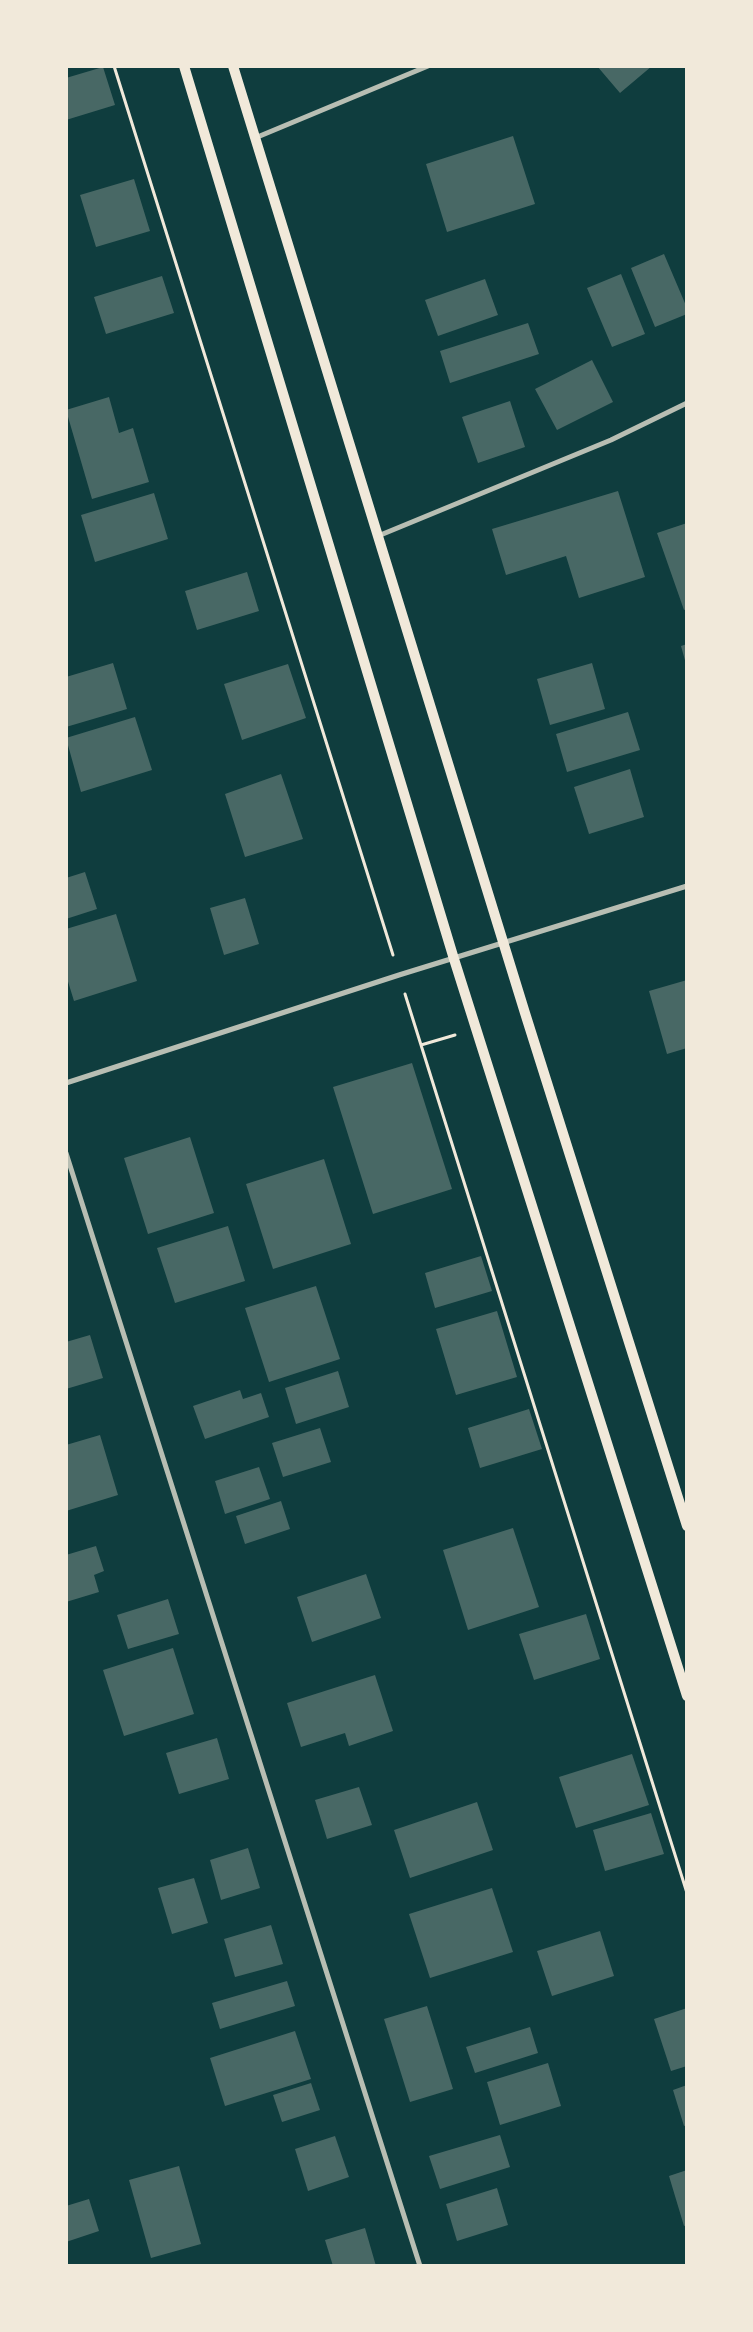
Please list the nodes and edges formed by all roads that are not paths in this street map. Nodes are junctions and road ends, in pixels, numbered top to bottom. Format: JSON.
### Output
{"nodes":[{"id":1,"x":184,"y":66,"type":"edge"},
{"id":2,"x":233,"y":66,"type":"edge"},
{"id":3,"x":428,"y":66,"type":"edge"},
{"id":4,"x":255,"y":138,"type":"junction"},
{"id":5,"x":687,"y":403,"type":"edge"},
{"id":6,"x":378,"y":537,"type":"junction"},
{"id":7,"x":687,"y":886,"type":"edge"},
{"id":8,"x":503,"y":943,"type":"junction"},
{"id":9,"x":454,"y":958,"type":"junction"},
{"id":10,"x":66,"y":1083,"type":"edge"},
{"id":11,"x":66,"y":1153,"type":"edge"},
{"id":12,"x":687,"y":1526,"type":"edge"},
{"id":13,"x":687,"y":1696,"type":"edge"},
{"id":14,"x":420,"y":2266,"type":"edge"}],
"edges":[{"from":1,"to":9,"type":"main road"},
{"from":2,"to":4,"type":"main road"},
{"from":3,"to":4,"type":"street"},
{"from":4,"to":6,"type":"main road"},
{"from":5,"to":6,"type":"street"},
{"from":6,"to":8,"type":"main road"},
{"from":7,"to":8,"type":"street"},
{"from":8,"to":9,"type":"street"},
{"from":8,"to":12,"type":"main road"},
{"from":9,"to":10,"type":"street"},
{"from":9,"to":13,"type":"main road"},
{"from":11,"to":14,"type":"street"}]}
